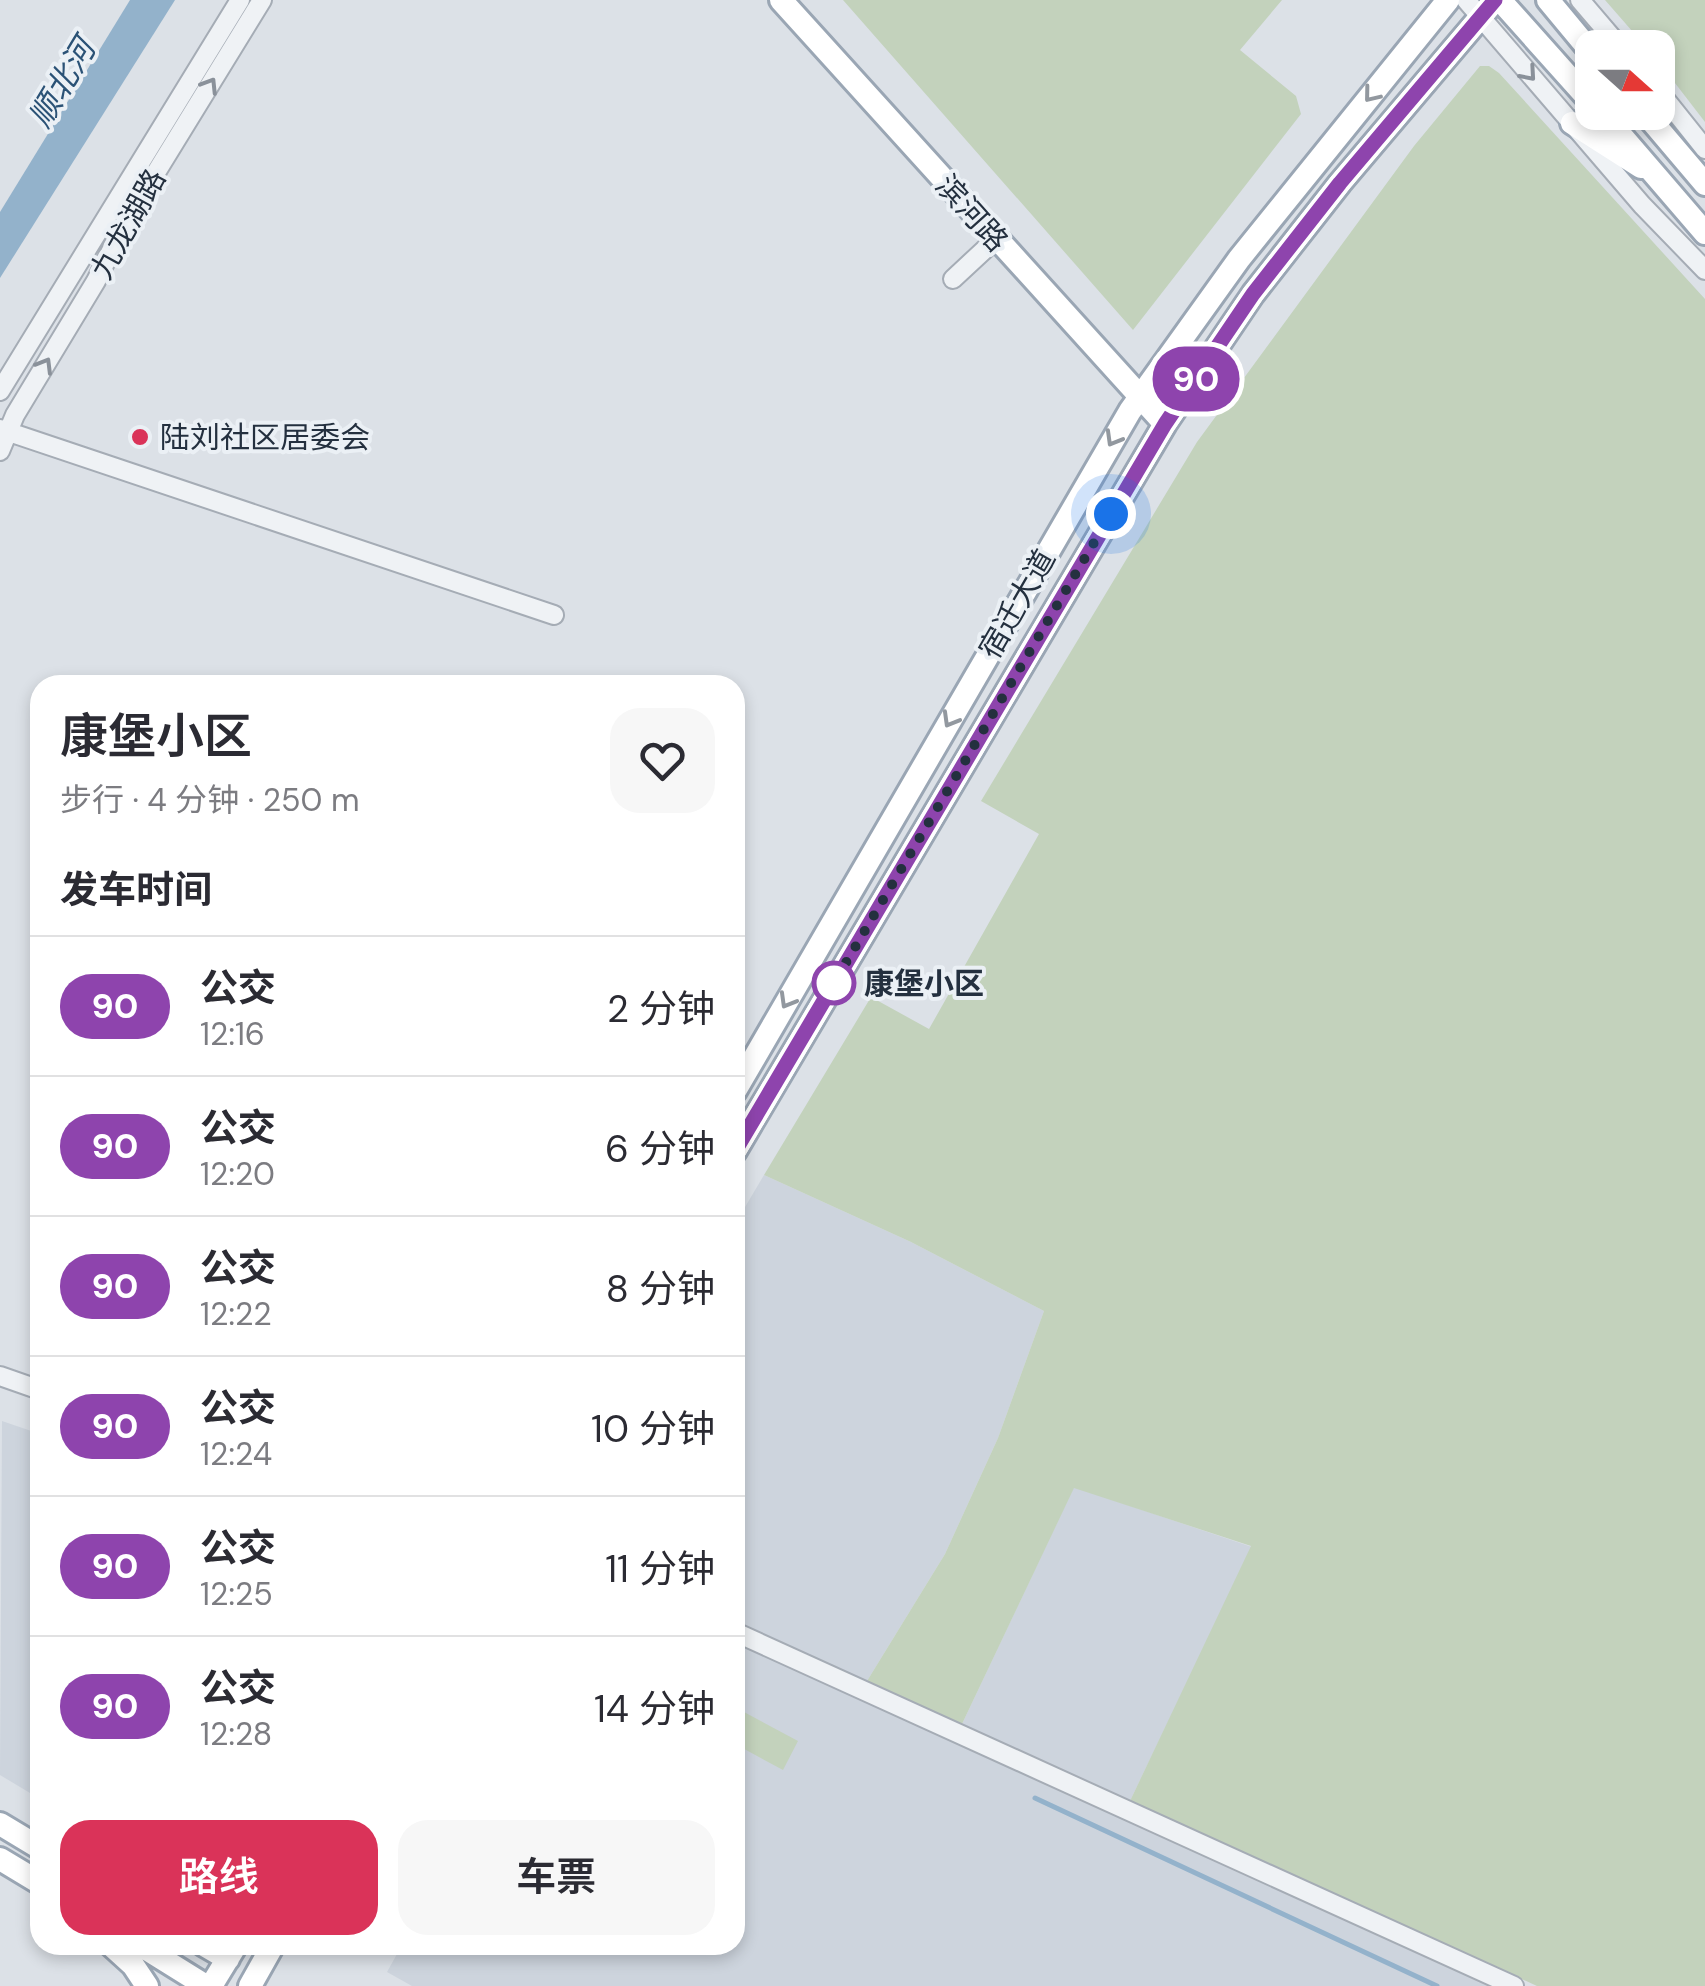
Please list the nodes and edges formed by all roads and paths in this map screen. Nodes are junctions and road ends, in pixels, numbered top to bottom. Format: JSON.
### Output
{"nodes":[{"id":1,"x":240,"y":0,"type":"edge"},
{"id":2,"x":262,"y":0,"type":"edge"},
{"id":3,"x":781,"y":0,"type":"edge"},
{"id":4,"x":1448,"y":0,"type":"edge"},
{"id":5,"x":1548,"y":0,"type":"edge"},
{"id":6,"x":1580,"y":0,"type":"edge"},
{"id":7,"x":1485,"y":4,"type":"edge"},
{"id":8,"x":1606,"y":30,"type":"edge"},
{"id":9,"x":1575,"y":34,"type":"edge"},
{"id":10,"x":1575,"y":79,"type":"edge"},
{"id":11,"x":1574,"y":82,"type":"joint"},
{"id":12,"x":1675,"y":111,"type":"edge"},
{"id":13,"x":1572,"y":124,"type":"junction"},
{"id":14,"x":1616,"y":130,"type":"edge"},
{"id":15,"x":1659,"y":130,"type":"edge"},
{"id":16,"x":1705,"y":148,"type":"edge"},
{"id":17,"x":1654,"y":174,"type":"junction"},
{"id":18,"x":1705,"y":184,"type":"edge"},
{"id":19,"x":1705,"y":233,"type":"edge"},
{"id":20,"x":996,"y":239,"type":"junction"},
{"id":21,"x":1705,"y":270,"type":"edge"},
{"id":22,"x":953,"y":279,"type":"dead end"},
{"id":23,"x":0,"y":391,"type":"edge"},
{"id":24,"x":1138,"y":398,"type":"junction"},
{"id":25,"x":1165,"y":424,"type":"junction"},
{"id":26,"x":4,"y":430,"type":"edge"},
{"id":27,"x":0,"y":451,"type":"edge"},
{"id":28,"x":554,"y":615,"type":"dead end"},
{"id":29,"x":745,"y":1074,"type":"edge"},
{"id":30,"x":745,"y":1134,"type":"edge"},
{"id":31,"x":0,"y":1376,"type":"edge"},
{"id":32,"x":30,"y":1386,"type":"edge"},
{"id":33,"x":745,"y":1637,"type":"edge"},
{"id":34,"x":0,"y":1824,"type":"edge"},
{"id":35,"x":30,"y":1842,"type":"edge"},
{"id":36,"x":0,"y":1860,"type":"edge"},
{"id":37,"x":30,"y":1878,"type":"edge"},
{"id":38,"x":121,"y":1955,"type":"edge"},
{"id":39,"x":157,"y":1955,"type":"edge"},
{"id":40,"x":230,"y":1955,"type":"edge"},
{"id":41,"x":268,"y":1955,"type":"edge"},
{"id":42,"x":146,"y":1986,"type":"edge"},
{"id":43,"x":208,"y":1986,"type":"edge"},
{"id":44,"x":250,"y":1986,"type":"edge"},
{"id":45,"x":1514,"y":1986,"type":"edge"}],
"edges":[{"from":1,"to":23,"type":"street","name":"九龙湖路"},
{"from":26,"to":2,"type":"street","name":"九龙湖路","one_way":true},
{"from":3,"to":20,"type":"main road","name":"滨河路"},
{"from":4,"to":24,"type":"main road","name":"宿迁大道","one_way":true},
{"from":5,"to":9,"type":"main road"},
{"from":6,"to":8,"type":"street"},
{"from":7,"to":11,"type":"main road"},
{"from":7,"to":13,"type":"street","one_way":true},
{"from":7,"to":25,"type":"main road","name":"宿迁大道"},
{"from":10,"to":11,"type":"main road"},
{"from":12,"to":16,"type":"street"},
{"from":13,"to":17,"type":"main road"},
{"from":13,"to":21,"type":"street"},
{"from":14,"to":17,"type":"main road"},
{"from":15,"to":18,"type":"main road"},
{"from":17,"to":19,"type":"main road"},
{"from":20,"to":22,"type":"street"},
{"from":20,"to":24,"type":"main road","name":"滨河路"},
{"from":24,"to":25,"type":"main road","name":"滨河路"},
{"from":24,"to":29,"type":"main road","name":"宿迁大道","one_way":true},
{"from":25,"to":30,"type":"main road","name":"宿迁大道"},
{"from":26,"to":27,"type":"street","name":"九龙湖路"},
{"from":26,"to":28,"type":"street"},
{"from":31,"to":32,"type":"street"},
{"from":33,"to":45,"type":"street"},
{"from":34,"to":35,"type":"main road"},
{"from":36,"to":37,"type":"main road"},
{"from":38,"to":42,"type":"main road"},
{"from":39,"to":43,"type":"main road"},
{"from":40,"to":43,"type":"main road"},
{"from":41,"to":44,"type":"main road"}]}
